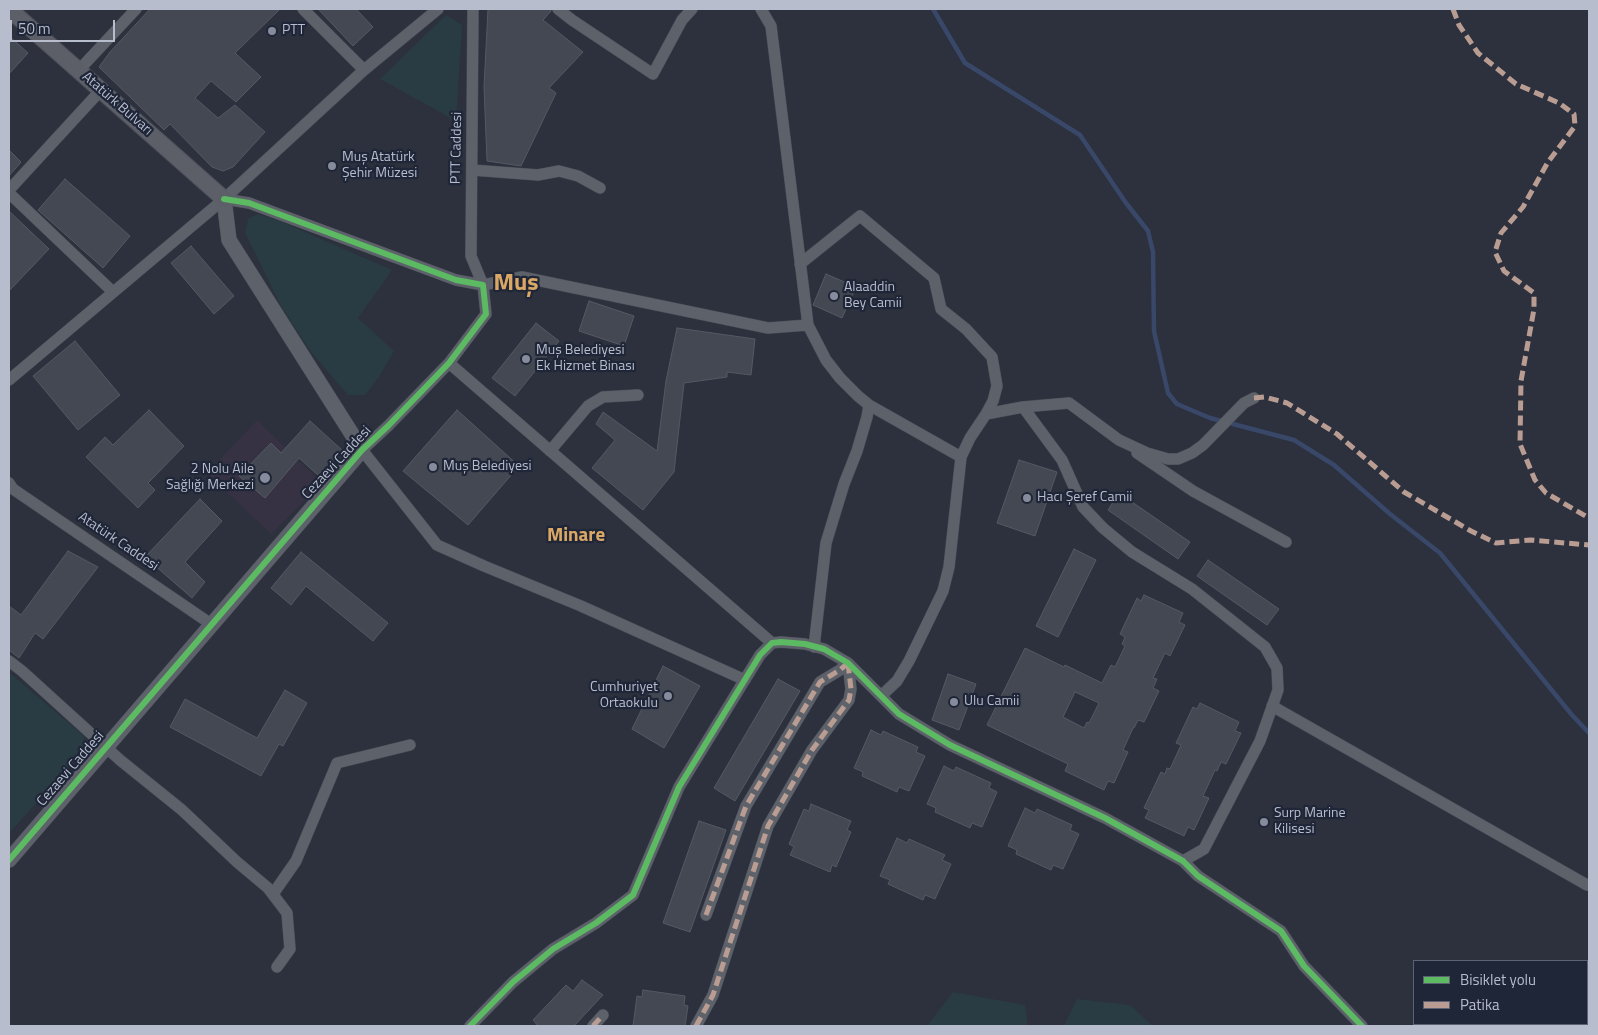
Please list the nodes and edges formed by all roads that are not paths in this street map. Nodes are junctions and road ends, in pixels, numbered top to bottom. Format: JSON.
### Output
{"nodes":[{"id":1,"x":9,"y":9,"type":"edge"},
{"id":2,"x":136,"y":9,"type":"edge"},
{"id":3,"x":303,"y":9,"type":"edge"},
{"id":4,"x":438,"y":9,"type":"edge"},
{"id":5,"x":473,"y":9,"type":"edge"},
{"id":6,"x":558,"y":9,"type":"edge"},
{"id":7,"x":692,"y":9,"type":"edge"},
{"id":8,"x":761,"y":9,"type":"edge"},
{"id":9,"x":78,"y":70,"type":"junction"},
{"id":10,"x":364,"y":70,"type":"junction"},
{"id":11,"x":101,"y":90,"type":"junction"},
{"id":12,"x":472,"y":170,"type":"junction"},
{"id":13,"x":600,"y":188,"type":"dead end"},
{"id":14,"x":9,"y":192,"type":"edge"},
{"id":15,"x":224,"y":199,"type":"junction"},
{"id":16,"x":800,"y":264,"type":"junction"},
{"id":17,"x":484,"y":285,"type":"junction"},
{"id":18,"x":113,"y":292,"type":"junction"},
{"id":19,"x":808,"y":325,"type":"junction"},
{"id":20,"x":449,"y":363,"type":"junction"},
{"id":21,"x":9,"y":380,"type":"edge"},
{"id":22,"x":638,"y":395,"type":"dead end"},
{"id":23,"x":1249,"y":400,"type":"dead end"},
{"id":24,"x":869,"y":405,"type":"junction"},
{"id":25,"x":1023,"y":407,"type":"junction"},
{"id":26,"x":986,"y":414,"type":"junction"},
{"id":27,"x":1119,"y":440,"type":"junction"},
{"id":28,"x":362,"y":450,"type":"junction"},
{"id":29,"x":550,"y":451,"type":"junction"},
{"id":30,"x":962,"y":457,"type":"junction"},
{"id":31,"x":10,"y":487,"type":"edge"},
{"id":32,"x":1286,"y":542,"type":"dead end"},
{"id":33,"x":211,"y":624,"type":"junction"},
{"id":34,"x":772,"y":643,"type":"junction"},
{"id":35,"x":814,"y":646,"type":"junction"},
{"id":36,"x":9,"y":661,"type":"edge"},
{"id":37,"x":848,"y":663,"type":"junction"},
{"id":38,"x":745,"y":680,"type":"junction"},
{"id":39,"x":881,"y":696,"type":"junction"},
{"id":40,"x":1272,"y":706,"type":"junction"},
{"id":41,"x":410,"y":745,"type":"dead end"},
{"id":42,"x":105,"y":747,"type":"junction"},
{"id":43,"x":9,"y":860,"type":"edge"},
{"id":44,"x":1183,"y":861,"type":"junction"},
{"id":45,"x":1587,"y":885,"type":"dead end"},
{"id":46,"x":272,"y":894,"type":"junction"},
{"id":47,"x":706,"y":915,"type":"dead end"},
{"id":48,"x":277,"y":968,"type":"dead end"},
{"id":49,"x":603,"y":1015,"type":"dead end"},
{"id":50,"x":470,"y":1026,"type":"edge"},
{"id":51,"x":593,"y":1026,"type":"edge"},
{"id":52,"x":696,"y":1026,"type":"edge"},
{"id":53,"x":1362,"y":1026,"type":"edge"}],
"edges":[{"from":1,"to":9,"type":"main road","name":"Atatürk Bulvarı"},
{"from":2,"to":9,"type":"street"},
{"from":3,"to":10,"type":"street"},
{"from":4,"to":10,"type":"street"},
{"from":5,"to":12,"type":"street","name":"PTT Caddesi"},
{"from":6,"to":7,"type":"street"},
{"from":8,"to":16,"type":"street"},
{"from":9,"to":11,"type":"main road","name":"Atatürk Bulvarı"},
{"from":10,"to":15,"type":"street"},
{"from":11,"to":14,"type":"street"},
{"from":11,"to":15,"type":"main road","name":"Atatürk Bulvarı"},
{"from":12,"to":13,"type":"street"},
{"from":12,"to":17,"type":"street","name":"PTT Caddesi"},
{"from":14,"to":18,"type":"street"},
{"from":15,"to":17,"type":"street"},
{"from":15,"to":18,"type":"street"},
{"from":15,"to":28,"type":"street"},
{"from":16,"to":19,"type":"street"},
{"from":16,"to":26,"type":"street"},
{"from":17,"to":19,"type":"street"},
{"from":17,"to":20,"type":"street","name":"Cezaevi Caddesi"},
{"from":18,"to":21,"type":"street"},
{"from":19,"to":24,"type":"street"},
{"from":20,"to":28,"type":"street","name":"Cezaevi Caddesi"},
{"from":20,"to":29,"type":"street"},
{"from":22,"to":29,"type":"street"},
{"from":23,"to":27,"type":"street"},
{"from":24,"to":30,"type":"street"},
{"from":24,"to":35,"type":"street"},
{"from":25,"to":26,"type":"street"},
{"from":25,"to":27,"type":"street"},
{"from":25,"to":40,"type":"street"},
{"from":26,"to":30,"type":"street"},
{"from":27,"to":32,"type":"street"},
{"from":28,"to":33,"type":"street","name":"Cezaevi Caddesi"},
{"from":28,"to":38,"type":"street"},
{"from":29,"to":34,"type":"street"},
{"from":30,"to":39,"type":"street"},
{"from":31,"to":33,"type":"street","name":"Atatürk Caddesi"},
{"from":33,"to":42,"type":"street","name":"Cezaevi Caddesi"},
{"from":34,"to":35,"type":"street"},
{"from":34,"to":38,"type":"street"},
{"from":35,"to":37,"type":"street"},
{"from":36,"to":42,"type":"street"},
{"from":37,"to":39,"type":"street"},
{"from":37,"to":47,"type":"street"},
{"from":37,"to":52,"type":"street"},
{"from":38,"to":50,"type":"street"},
{"from":39,"to":44,"type":"street"},
{"from":40,"to":44,"type":"street"},
{"from":40,"to":45,"type":"street"},
{"from":41,"to":46,"type":"street"},
{"from":42,"to":43,"type":"street","name":"Cezaevi Caddesi"},
{"from":42,"to":46,"type":"street"},
{"from":44,"to":53,"type":"street"},
{"from":46,"to":48,"type":"street"},
{"from":49,"to":51,"type":"street"}]}
